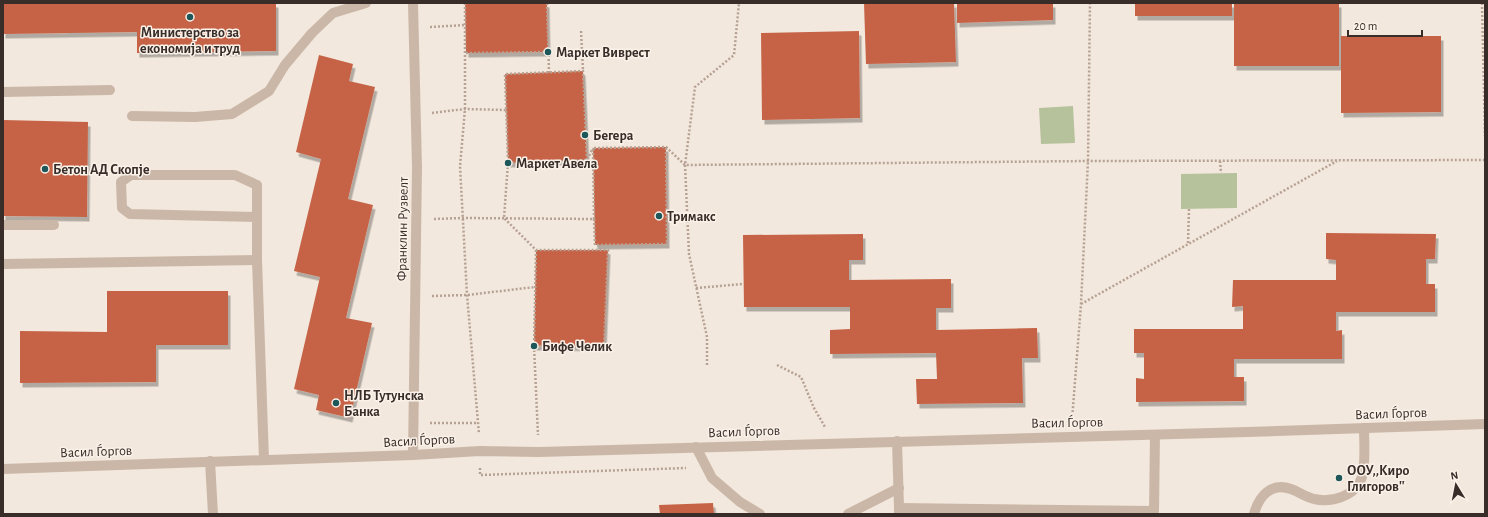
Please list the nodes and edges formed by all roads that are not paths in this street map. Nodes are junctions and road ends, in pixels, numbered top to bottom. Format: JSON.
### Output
{"nodes":[{"id":1,"x":366,"y":3,"type":"edge"},
{"id":2,"x":413,"y":3,"type":"edge"},
{"id":3,"x":110,"y":90,"type":"dead end"},
{"id":4,"x":3,"y":92,"type":"edge"},
{"id":5,"x":132,"y":116,"type":"dead end"},
{"id":6,"x":256,"y":217,"type":"junction"},
{"id":7,"x":3,"y":225,"type":"edge"},
{"id":8,"x":54,"y":225,"type":"dead end"},
{"id":9,"x":257,"y":260,"type":"junction"},
{"id":10,"x":3,"y":264,"type":"edge"},
{"id":11,"x":1485,"y":424,"type":"edge"},
{"id":12,"x":1364,"y":428,"type":"junction"},
{"id":13,"x":1155,"y":434,"type":"junction"},
{"id":14,"x":897,"y":441,"type":"junction"},
{"id":15,"x":696,"y":447,"type":"junction"},
{"id":16,"x":414,"y":455,"type":"junction"},
{"id":17,"x":264,"y":460,"type":"junction"},
{"id":18,"x":210,"y":461,"type":"junction"},
{"id":19,"x":3,"y":469,"type":"edge"},
{"id":20,"x":899,"y":488,"type":"junction"},
{"id":21,"x":899,"y":511,"type":"edge"},
{"id":22,"x":213,"y":514,"type":"edge"},
{"id":23,"x":760,"y":514,"type":"edge"},
{"id":24,"x":848,"y":514,"type":"edge"},
{"id":25,"x":1254,"y":514,"type":"edge"}],
"edges":[{"from":1,"to":5,"type":"street"},
{"from":2,"to":16,"type":"street","name":"Франклин Рузвелт"},
{"from":3,"to":4,"type":"street"},
{"from":6,"to":6,"type":"street"},
{"from":6,"to":9,"type":"street"},
{"from":7,"to":8,"type":"street"},
{"from":9,"to":10,"type":"street"},
{"from":9,"to":17,"type":"street"},
{"from":11,"to":12,"type":"street","name":"Васил Ѓоргов"},
{"from":12,"to":13,"type":"street","name":"Васил Ѓоргов"},
{"from":12,"to":25,"type":"street"},
{"from":13,"to":14,"type":"street","name":"Васил Ѓоргов"},
{"from":13,"to":21,"type":"street"},
{"from":14,"to":15,"type":"street","name":"Васил Ѓоргов"},
{"from":14,"to":20,"type":"street"},
{"from":15,"to":16,"type":"street","name":"Васил Ѓоргов"},
{"from":15,"to":23,"type":"street"},
{"from":16,"to":17,"type":"street","name":"Васил Ѓоргов"},
{"from":17,"to":18,"type":"street","name":"Васил Ѓоргов"},
{"from":18,"to":19,"type":"street","name":"Васил Ѓоргов"},
{"from":18,"to":22,"type":"street"},
{"from":20,"to":21,"type":"street"},
{"from":20,"to":24,"type":"street"}]}
